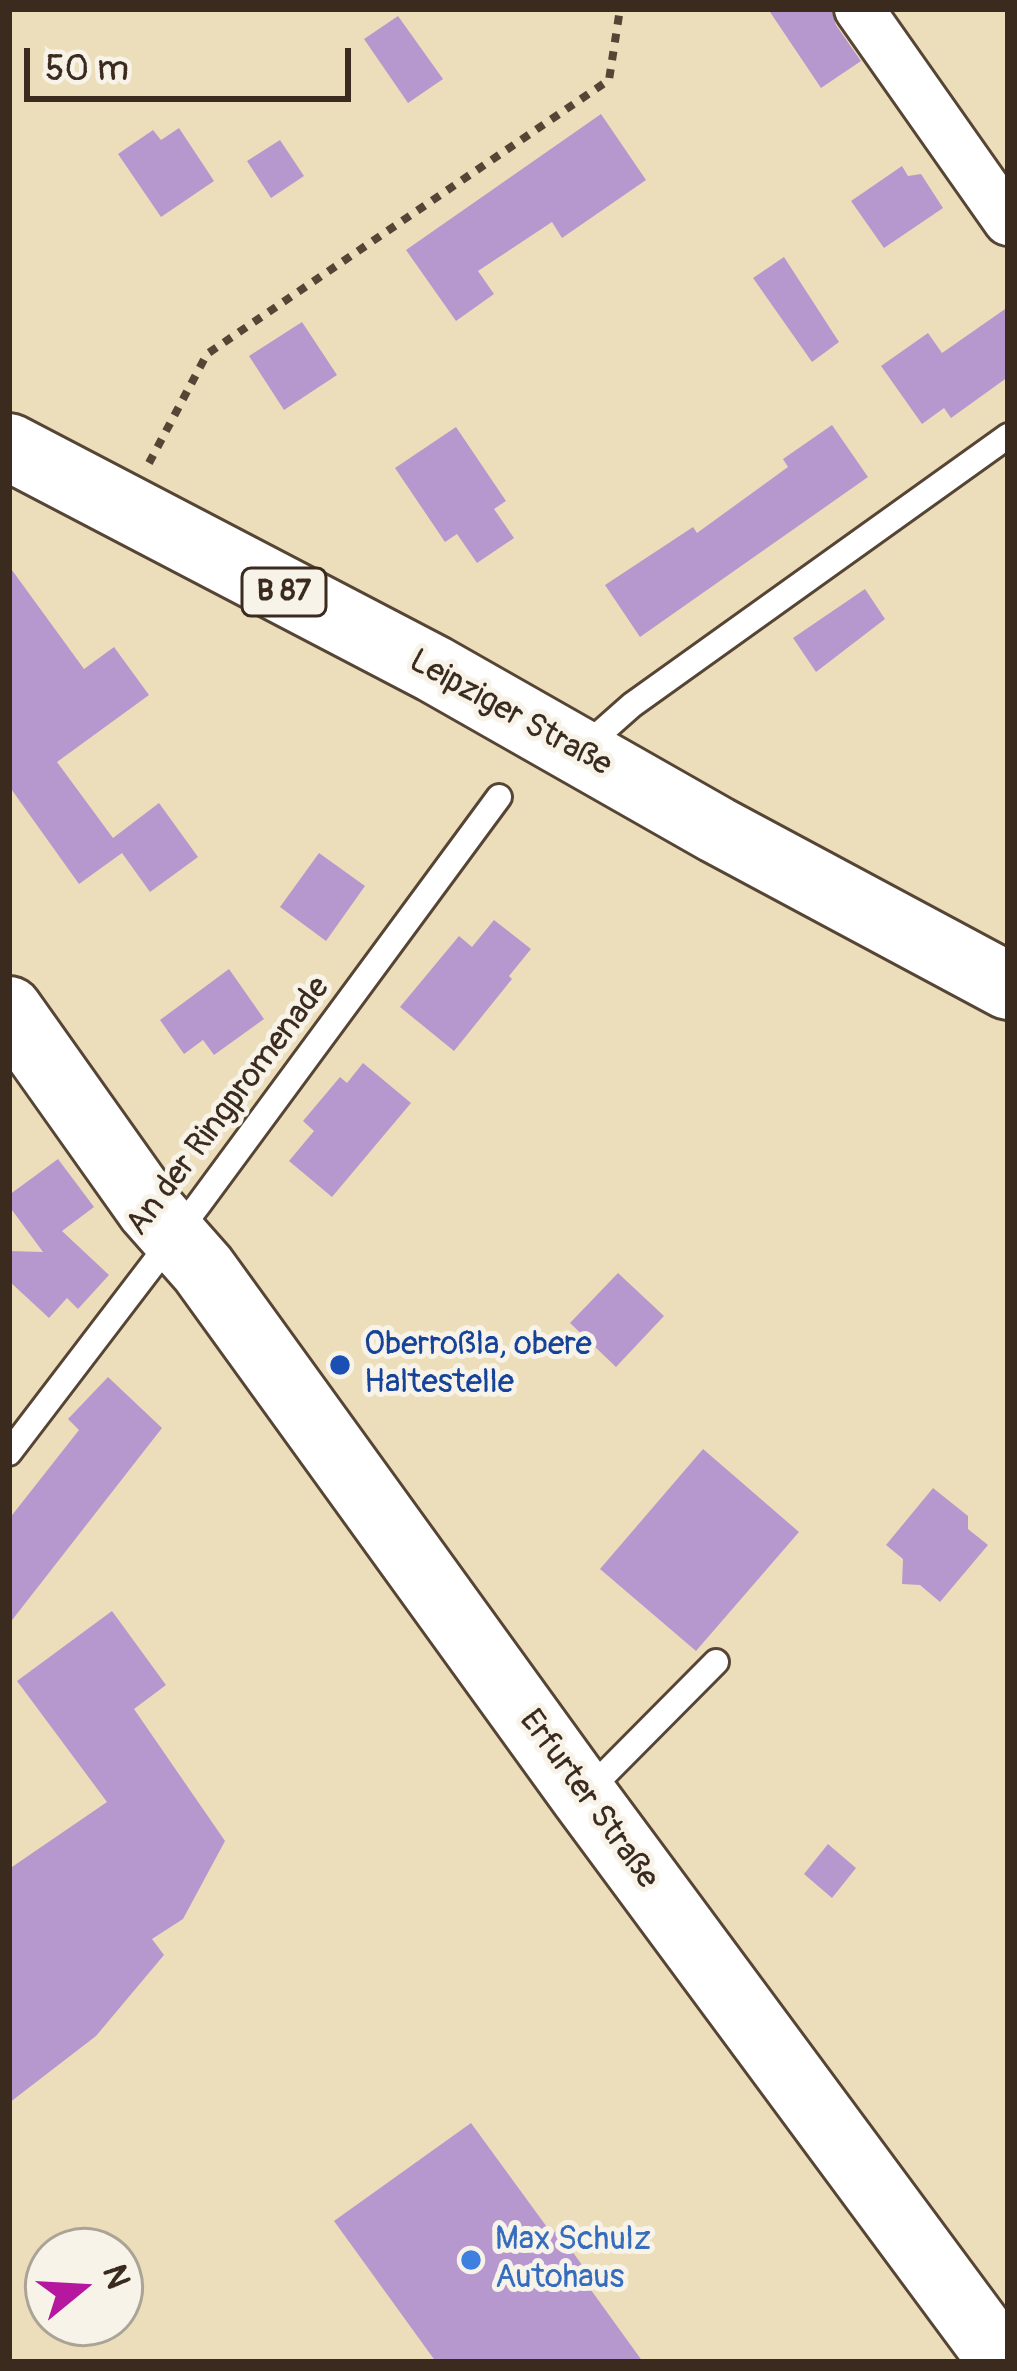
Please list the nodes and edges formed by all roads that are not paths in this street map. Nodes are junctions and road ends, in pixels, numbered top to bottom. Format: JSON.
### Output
{"nodes":[{"id":1,"x":859,"y":9,"type":"edge"},
{"id":2,"x":1008,"y":221,"type":"edge"},
{"id":3,"x":1008,"y":436,"type":"edge"},
{"id":4,"x":9,"y":447,"type":"edge"},
{"id":5,"x":579,"y":752,"type":"junction"},
{"id":6,"x":499,"y":797,"type":"dead end"},
{"id":7,"x":1008,"y":986,"type":"edge"},
{"id":8,"x":9,"y":1010,"type":"edge"},
{"id":9,"x":176,"y":1235,"type":"junction"},
{"id":10,"x":9,"y":1453,"type":"edge"},
{"id":11,"x":716,"y":1662,"type":"dead end"},
{"id":12,"x":584,"y":1796,"type":"junction"},
{"id":13,"x":1003,"y":2362,"type":"edge"}],
"edges":[{"from":1,"to":2,"type":"street"},
{"from":3,"to":5,"type":"lane"},
{"from":4,"to":5,"type":"street","name":"Leipziger Straße","number":"B 87"},
{"from":5,"to":7,"type":"street","name":"Leipziger Straße","number":"B 87"},
{"from":6,"to":9,"type":"lane","name":"An der Ringpromenade"},
{"from":8,"to":9,"type":"street","name":"Erfurter Straße"},
{"from":9,"to":10,"type":"lane","name":"An der Ringpromenade"},
{"from":9,"to":12,"type":"street","name":"Erfurter Straße"},
{"from":11,"to":12,"type":"lane"},
{"from":12,"to":13,"type":"street","name":"Erfurter Straße"}]}
